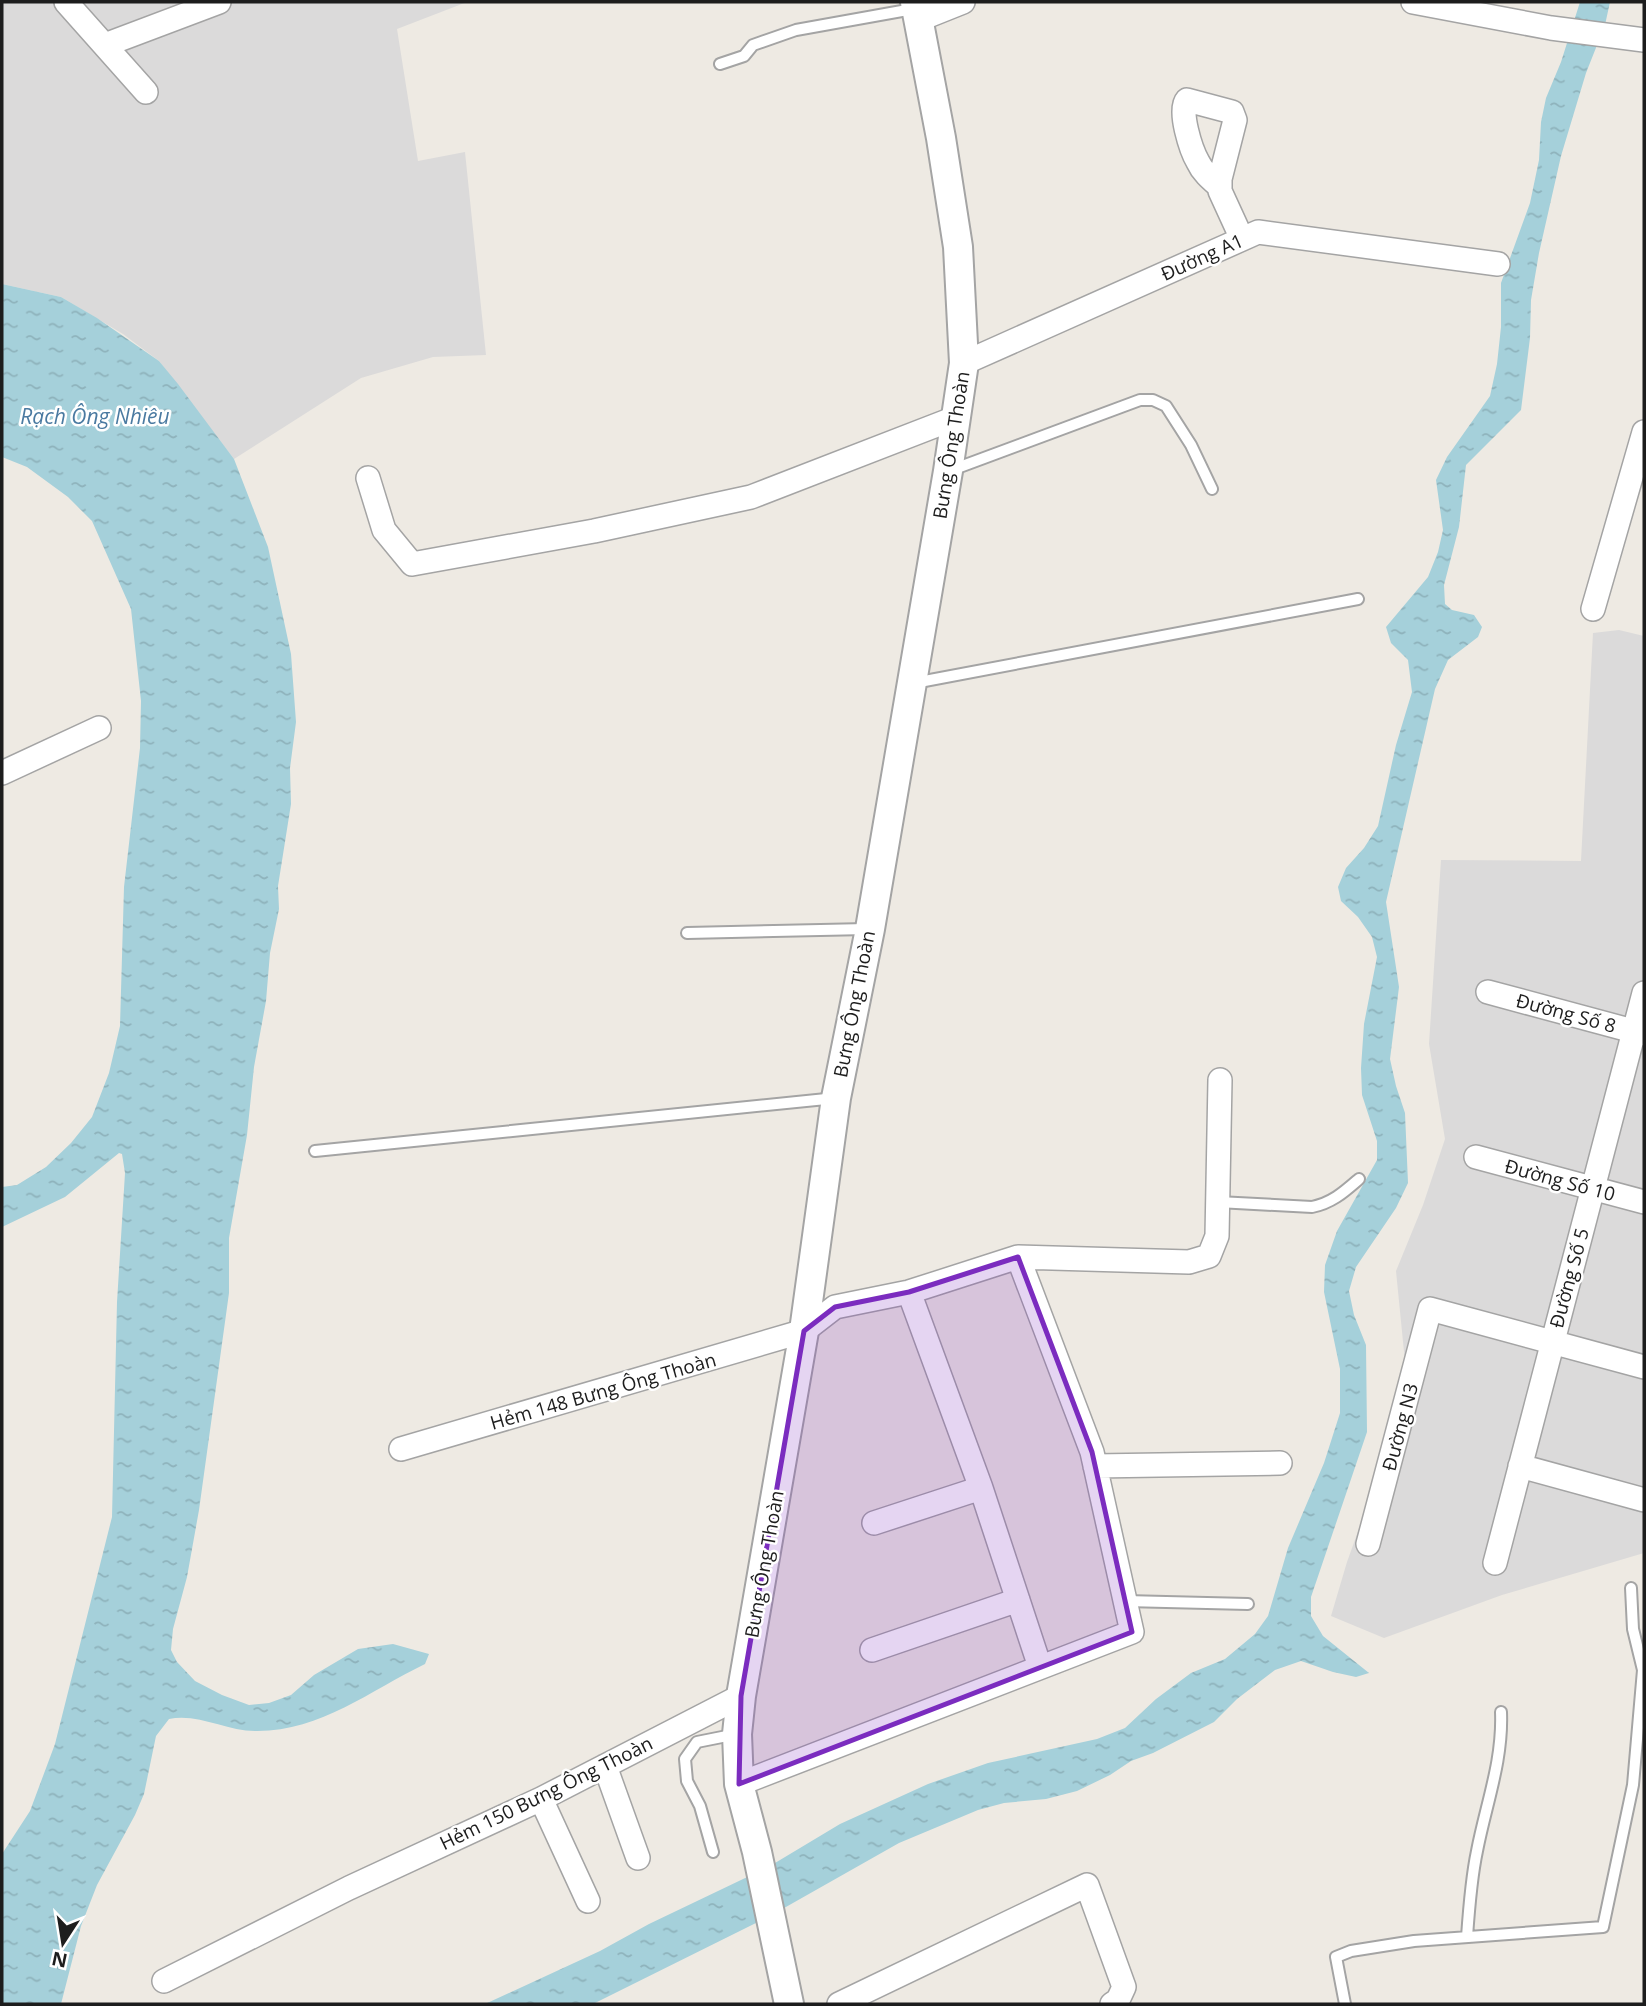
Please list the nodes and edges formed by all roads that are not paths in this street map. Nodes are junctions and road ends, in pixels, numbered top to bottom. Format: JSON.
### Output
{"nodes":[{"id":1,"x":66,"y":2,"type":"edge"},
{"id":2,"x":219,"y":2,"type":"edge"},
{"id":3,"x":963,"y":2,"type":"edge"},
{"id":4,"x":1413,"y":2,"type":"edge"},
{"id":5,"x":1437,"y":4,"type":"edge"},
{"id":6,"x":916,"y":10,"type":"edge"},
{"id":7,"x":1644,"y":40,"type":"edge"},
{"id":8,"x":105,"y":45,"type":"junction"},
{"id":9,"x":720,"y":64,"type":"dead end"},
{"id":10,"x":146,"y":92,"type":"dead end"},
{"id":11,"x":1220,"y":187,"type":"dead end"},
{"id":12,"x":1242,"y":239,"type":"junction"},
{"id":13,"x":1498,"y":264,"type":"dead end"},
{"id":14,"x":964,"y":363,"type":"junction"},
{"id":15,"x":955,"y":418,"type":"junction"},
{"id":16,"x":1644,"y":432,"type":"edge"},
{"id":17,"x":948,"y":471,"type":"junction"},
{"id":18,"x":368,"y":478,"type":"dead end"},
{"id":19,"x":1212,"y":489,"type":"dead end"},
{"id":20,"x":1358,"y":599,"type":"dead end"},
{"id":21,"x":1593,"y":609,"type":"dead end"},
{"id":22,"x":911,"y":683,"type":"junction"},
{"id":23,"x":99,"y":729,"type":"dead end"},
{"id":24,"x":2,"y":774,"type":"edge"},
{"id":25,"x":870,"y":929,"type":"junction"},
{"id":26,"x":687,"y":933,"type":"dead end"},
{"id":27,"x":1488,"y":992,"type":"dead end"},
{"id":28,"x":1644,"y":993,"type":"edge"},
{"id":29,"x":1639,"y":1032,"type":"edge"},
{"id":30,"x":1220,"y":1080,"type":"dead end"},
{"id":31,"x":836,"y":1098,"type":"junction"},
{"id":32,"x":315,"y":1150,"type":"dead end"},
{"id":33,"x":1476,"y":1157,"type":"dead end"},
{"id":34,"x":1359,"y":1179,"type":"dead end"},
{"id":35,"x":1592,"y":1188,"type":"junction"},
{"id":36,"x":1218,"y":1202,"type":"junction"},
{"id":37,"x":1644,"y":1202,"type":"edge"},
{"id":38,"x":1018,"y":1256,"type":"junction"},
{"id":39,"x":909,"y":1292,"type":"junction"},
{"id":40,"x":804,"y":1331,"type":"junction"},
{"id":41,"x":1552,"y":1341,"type":"junction"},
{"id":42,"x":1644,"y":1367,"type":"edge"},
{"id":43,"x":401,"y":1449,"type":"dead end"},
{"id":44,"x":1280,"y":1463,"type":"dead end"},
{"id":45,"x":1095,"y":1466,"type":"junction"},
{"id":46,"x":1520,"y":1466,"type":"junction"},
{"id":47,"x":981,"y":1488,"type":"junction"},
{"id":48,"x":1644,"y":1500,"type":"edge"},
{"id":49,"x":874,"y":1523,"type":"dead end"},
{"id":50,"x":1368,"y":1544,"type":"dead end"},
{"id":51,"x":1495,"y":1563,"type":"dead end"},
{"id":52,"x":1631,"y":1588,"type":"dead end"},
{"id":53,"x":1018,"y":1600,"type":"junction"},
{"id":54,"x":1125,"y":1601,"type":"junction"},
{"id":55,"x":1248,"y":1604,"type":"dead end"},
{"id":56,"x":872,"y":1650,"type":"dead end"},
{"id":57,"x":1040,"y":1667,"type":"junction"},
{"id":58,"x":741,"y":1696,"type":"junction"},
{"id":59,"x":1501,"y":1713,"type":"dead end"},
{"id":60,"x":737,"y":1734,"type":"junction"},
{"id":61,"x":605,"y":1766,"type":"junction"},
{"id":62,"x":739,"y":1784,"type":"junction"},
{"id":63,"x":541,"y":1799,"type":"junction"},
{"id":64,"x":713,"y":1852,"type":"dead end"},
{"id":65,"x":638,"y":1857,"type":"dead end"},
{"id":66,"x":588,"y":1901,"type":"dead end"},
{"id":67,"x":1467,"y":1937,"type":"junction"},
{"id":68,"x":164,"y":1981,"type":"dead end"},
{"id":69,"x":789,"y":2004,"type":"edge"},
{"id":70,"x":839,"y":2004,"type":"edge"},
{"id":71,"x":1112,"y":2004,"type":"edge"},
{"id":72,"x":1345,"y":2004,"type":"edge"}],
"edges":[{"from":1,"to":8,"type":"street"},
{"from":2,"to":8,"type":"street"},
{"from":3,"to":6,"type":"street"},
{"from":4,"to":5,"type":"street"},
{"from":5,"to":7,"type":"street"},
{"from":6,"to":9,"type":"lane"},
{"from":6,"to":14,"type":"street","name":"Bưng Ông Thoàn"},
{"from":8,"to":10,"type":"street"},
{"from":11,"to":12,"type":"street"},
{"from":12,"to":13,"type":"street","name":"Đường A1"},
{"from":12,"to":14,"type":"street","name":"Đường A1"},
{"from":14,"to":15,"type":"street","name":"Bưng Ông Thoàn"},
{"from":15,"to":17,"type":"street","name":"Bưng Ông Thoàn"},
{"from":15,"to":18,"type":"street"},
{"from":16,"to":21,"type":"street"},
{"from":17,"to":19,"type":"lane"},
{"from":17,"to":22,"type":"street","name":"Bưng Ông Thoàn"},
{"from":20,"to":22,"type":"lane"},
{"from":22,"to":25,"type":"street","name":"Bưng Ông Thoàn"},
{"from":23,"to":24,"type":"street"},
{"from":25,"to":26,"type":"lane"},
{"from":25,"to":31,"type":"street","name":"Bưng Ông Thoàn"},
{"from":27,"to":29,"type":"street","name":"Đường Số 8"},
{"from":28,"to":29,"type":"street","name":"Đường Số 5"},
{"from":29,"to":35,"type":"street","name":"Đường Số 5"},
{"from":30,"to":36,"type":"street"},
{"from":31,"to":32,"type":"lane"},
{"from":31,"to":40,"type":"street","name":"Bưng Ông Thoàn"},
{"from":33,"to":35,"type":"street","name":"Đường Số 10"},
{"from":34,"to":36,"type":"lane"},
{"from":35,"to":37,"type":"street","name":"Đường Số 10"},
{"from":35,"to":41,"type":"street","name":"Đường Số 5"},
{"from":36,"to":38,"type":"street"},
{"from":38,"to":39,"type":"street"},
{"from":38,"to":45,"type":"street"},
{"from":39,"to":40,"type":"street"},
{"from":39,"to":47,"type":"street"},
{"from":40,"to":43,"type":"street","name":"Hẻm 148 Bưng Ông Thoàn"},
{"from":40,"to":58,"type":"street","name":"Bưng Ông Thoàn"},
{"from":41,"to":42,"type":"street"},
{"from":41,"to":46,"type":"street","name":"Đường Số 5"},
{"from":41,"to":50,"type":"street","name":"Đường N3"},
{"from":44,"to":45,"type":"street"},
{"from":45,"to":54,"type":"street"},
{"from":46,"to":48,"type":"street"},
{"from":46,"to":51,"type":"street","name":"Đường Số 5"},
{"from":47,"to":49,"type":"street"},
{"from":47,"to":53,"type":"street"},
{"from":52,"to":67,"type":"lane"},
{"from":53,"to":56,"type":"street"},
{"from":53,"to":57,"type":"street"},
{"from":54,"to":55,"type":"lane"},
{"from":54,"to":57,"type":"street"},
{"from":57,"to":62,"type":"street"},
{"from":58,"to":60,"type":"street","name":"Bưng Ông Thoàn"},
{"from":58,"to":61,"type":"street","name":"Hẻm 150 Bưng Ông Thoàn"},
{"from":59,"to":67,"type":"lane"},
{"from":60,"to":62,"type":"street","name":"Bưng Ông Thoàn"},
{"from":60,"to":64,"type":"lane"},
{"from":61,"to":63,"type":"street","name":"Hẻm 150 Bưng Ông Thoàn"},
{"from":61,"to":65,"type":"street"},
{"from":62,"to":69,"type":"street","name":"Bưng Ông Thoàn"},
{"from":63,"to":66,"type":"street"},
{"from":63,"to":68,"type":"street","name":"Hẻm 150 Bưng Ông Thoàn"},
{"from":67,"to":72,"type":"lane"},
{"from":70,"to":71,"type":"street"}]}
